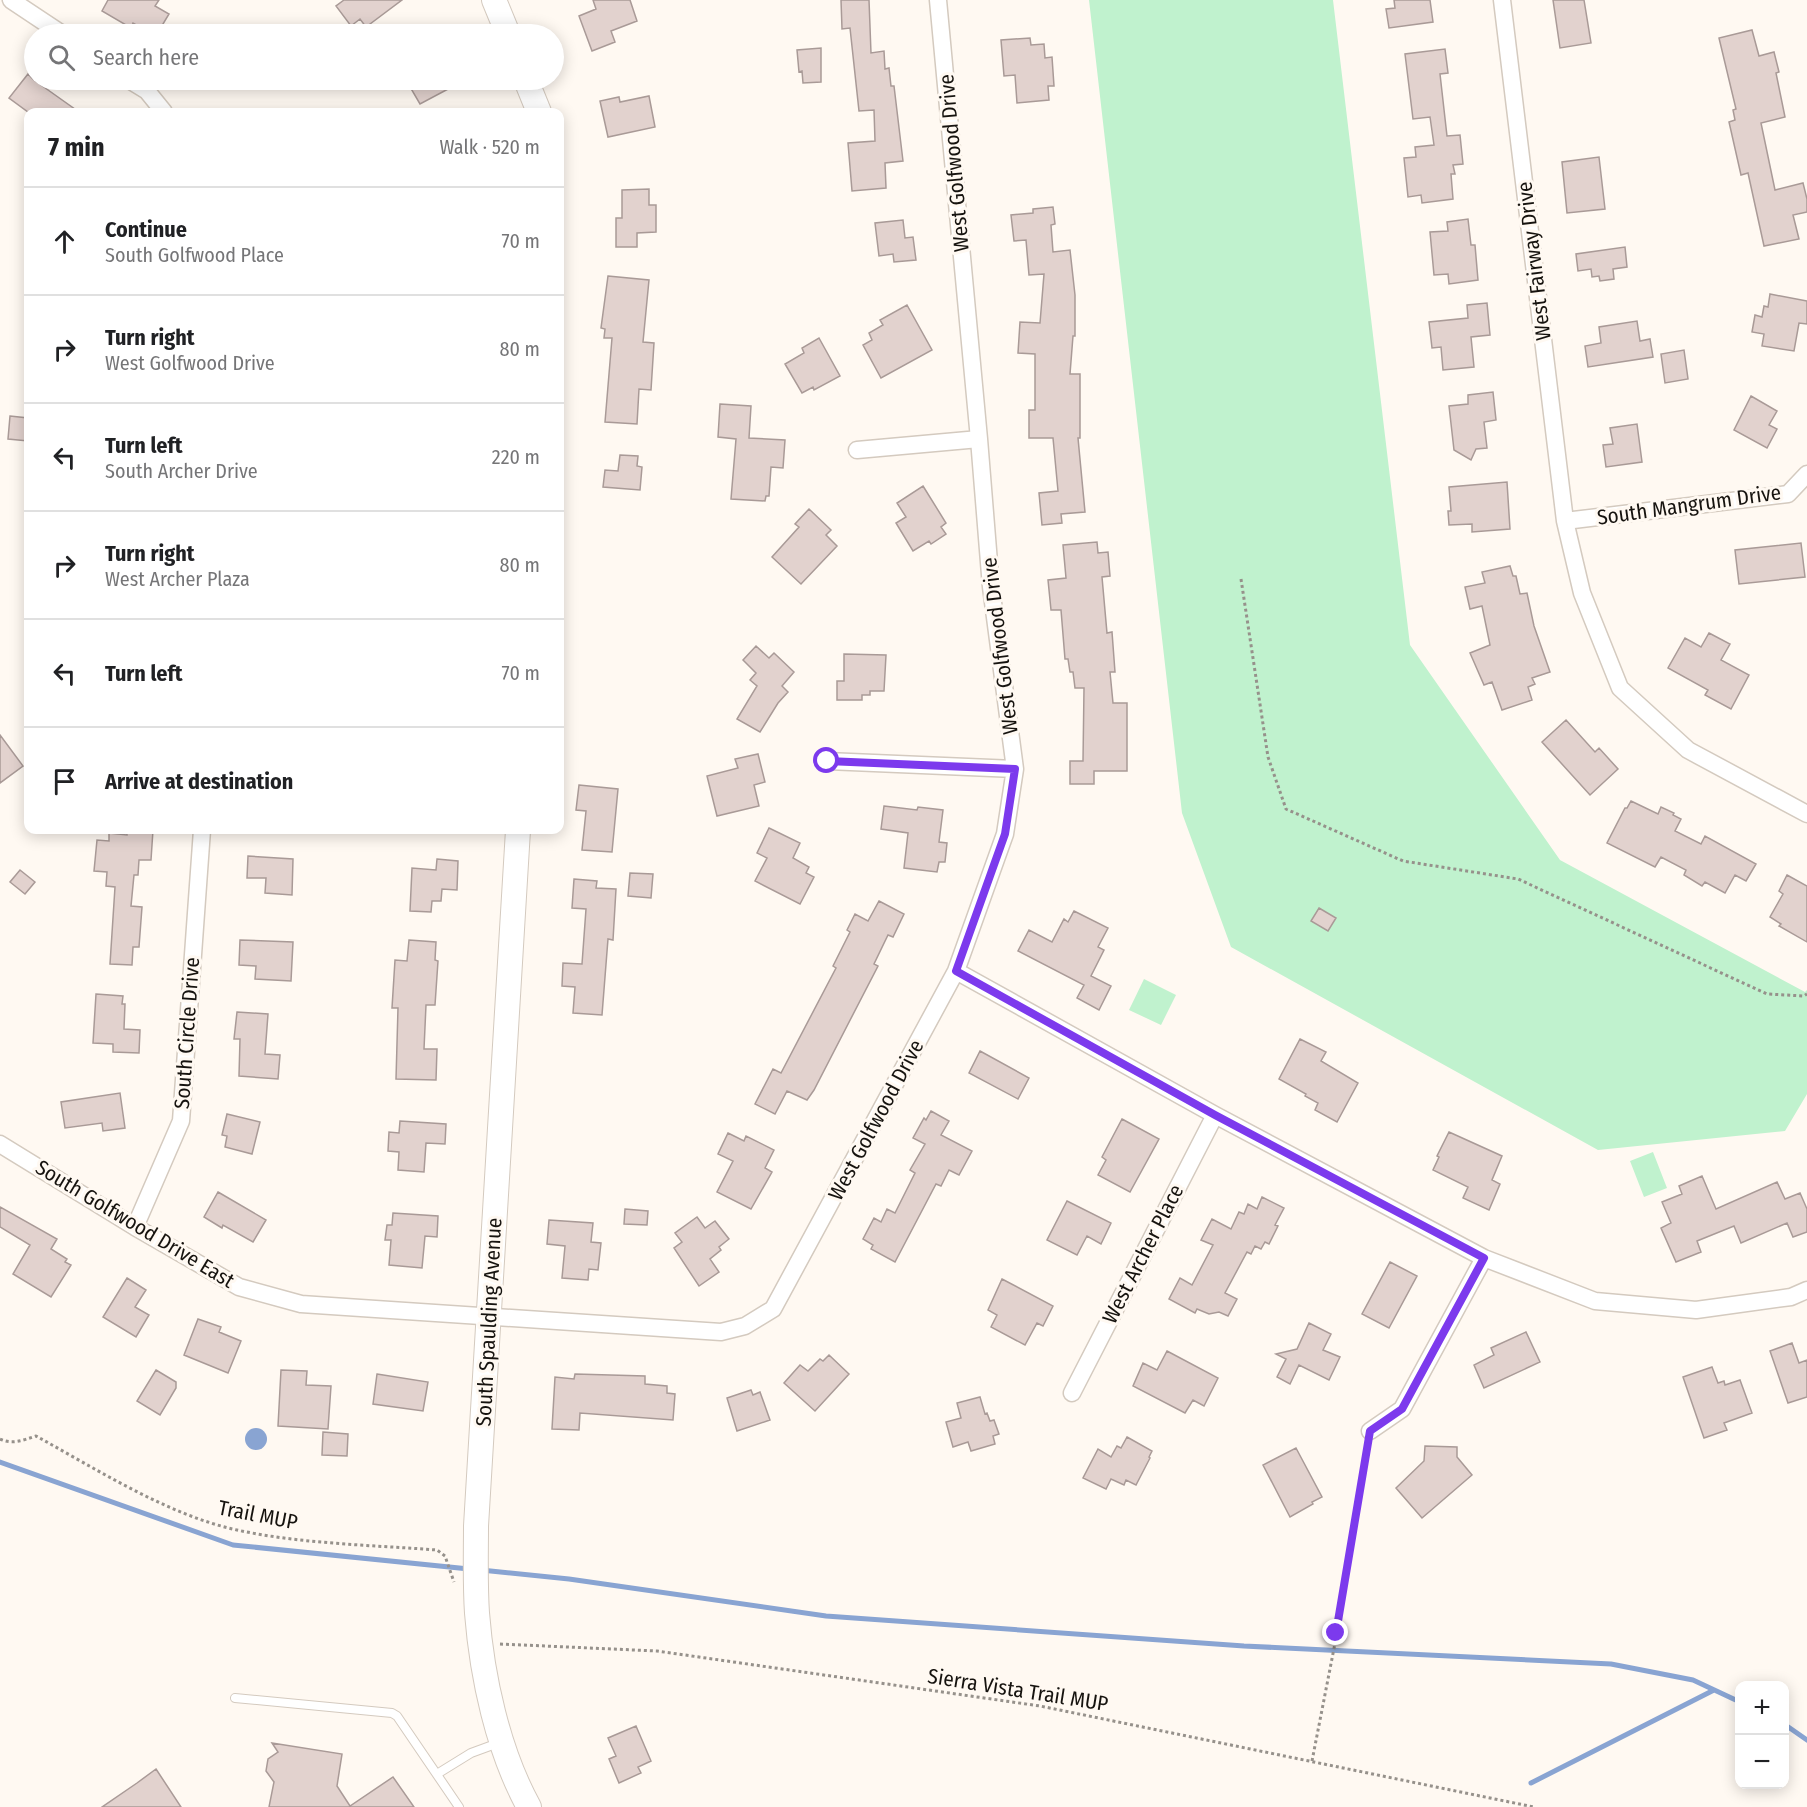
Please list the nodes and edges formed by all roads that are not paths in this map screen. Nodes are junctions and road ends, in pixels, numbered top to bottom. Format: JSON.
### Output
{"nodes":[{"id":1,"x":11,"y":0,"type":"edge"},
{"id":2,"x":494,"y":0,"type":"edge"},
{"id":3,"x":939,"y":0,"type":"edge"},
{"id":4,"x":1502,"y":0,"type":"edge"},
{"id":5,"x":47,"y":24,"type":"edge"},
{"id":6,"x":504,"y":24,"type":"edge"},
{"id":7,"x":144,"y":90,"type":"edge"},
{"id":8,"x":530,"y":90,"type":"edge"},
{"id":9,"x":161,"y":108,"type":"edge"},
{"id":10,"x":537,"y":108,"type":"edge"},
{"id":11,"x":979,"y":439,"type":"junction"},
{"id":12,"x":857,"y":450,"type":"dead end"},
{"id":13,"x":1807,"y":474,"type":"edge"},
{"id":14,"x":1565,"y":521,"type":"junction"},
{"id":15,"x":827,"y":761,"type":"dead end"},
{"id":16,"x":1015,"y":769,"type":"junction"},
{"id":17,"x":1807,"y":814,"type":"edge"},
{"id":18,"x":202,"y":834,"type":"edge"},
{"id":19,"x":518,"y":834,"type":"edge"},
{"id":20,"x":956,"y":971,"type":"junction"},
{"id":21,"x":1215,"y":1115,"type":"junction"},
{"id":22,"x":0,"y":1144,"type":"edge"},
{"id":23,"x":135,"y":1227,"type":"junction"},
{"id":24,"x":1484,"y":1258,"type":"junction"},
{"id":25,"x":1807,"y":1290,"type":"edge"},
{"id":26,"x":489,"y":1316,"type":"junction"},
{"id":27,"x":1072,"y":1393,"type":"dead end"},
{"id":28,"x":1370,"y":1431,"type":"road end"},
{"id":29,"x":235,"y":1698,"type":"dead end"},
{"id":30,"x":501,"y":1742,"type":"junction"},
{"id":31,"x":437,"y":1774,"type":"junction"},
{"id":32,"x":459,"y":1807,"type":"edge"},
{"id":33,"x":529,"y":1807,"type":"edge"}],
"edges":[{"from":1,"to":5,"type":"street"},
{"from":2,"to":6,"type":"street"},
{"from":3,"to":11,"type":"street","name":"West Golfwood Drive"},
{"from":4,"to":14,"type":"street","name":"West Fairway Drive"},
{"from":7,"to":9,"type":"street"},
{"from":8,"to":10,"type":"street"},
{"from":11,"to":12,"type":"street"},
{"from":11,"to":16,"type":"street","name":"West Golfwood Drive"},
{"from":13,"to":14,"type":"street","name":"South Mangrum Drive"},
{"from":14,"to":17,"type":"street","name":"West Fairway Drive"},
{"from":15,"to":16,"type":"street"},
{"from":16,"to":20,"type":"street","name":"West Golfwood Drive"},
{"from":18,"to":23,"type":"street","name":"South Circle Drive"},
{"from":19,"to":26,"type":"street","name":"South Spaulding Avenue"},
{"from":20,"to":21,"type":"street"},
{"from":20,"to":26,"type":"street","name":"West Golfwood Drive"},
{"from":21,"to":24,"type":"street"},
{"from":21,"to":27,"type":"street","name":"West Archer Place"},
{"from":22,"to":23,"type":"street","name":"South Golfwood Drive East"},
{"from":23,"to":26,"type":"street","name":"South Golfwood Drive East"},
{"from":24,"to":25,"type":"street"},
{"from":24,"to":28,"type":"street"},
{"from":26,"to":30,"type":"street","name":"South Spaulding Avenue"},
{"from":29,"to":31,"type":"lane"},
{"from":30,"to":31,"type":"lane"},
{"from":30,"to":33,"type":"street","name":"South Spaulding Avenue"},
{"from":31,"to":32,"type":"lane"}]}
